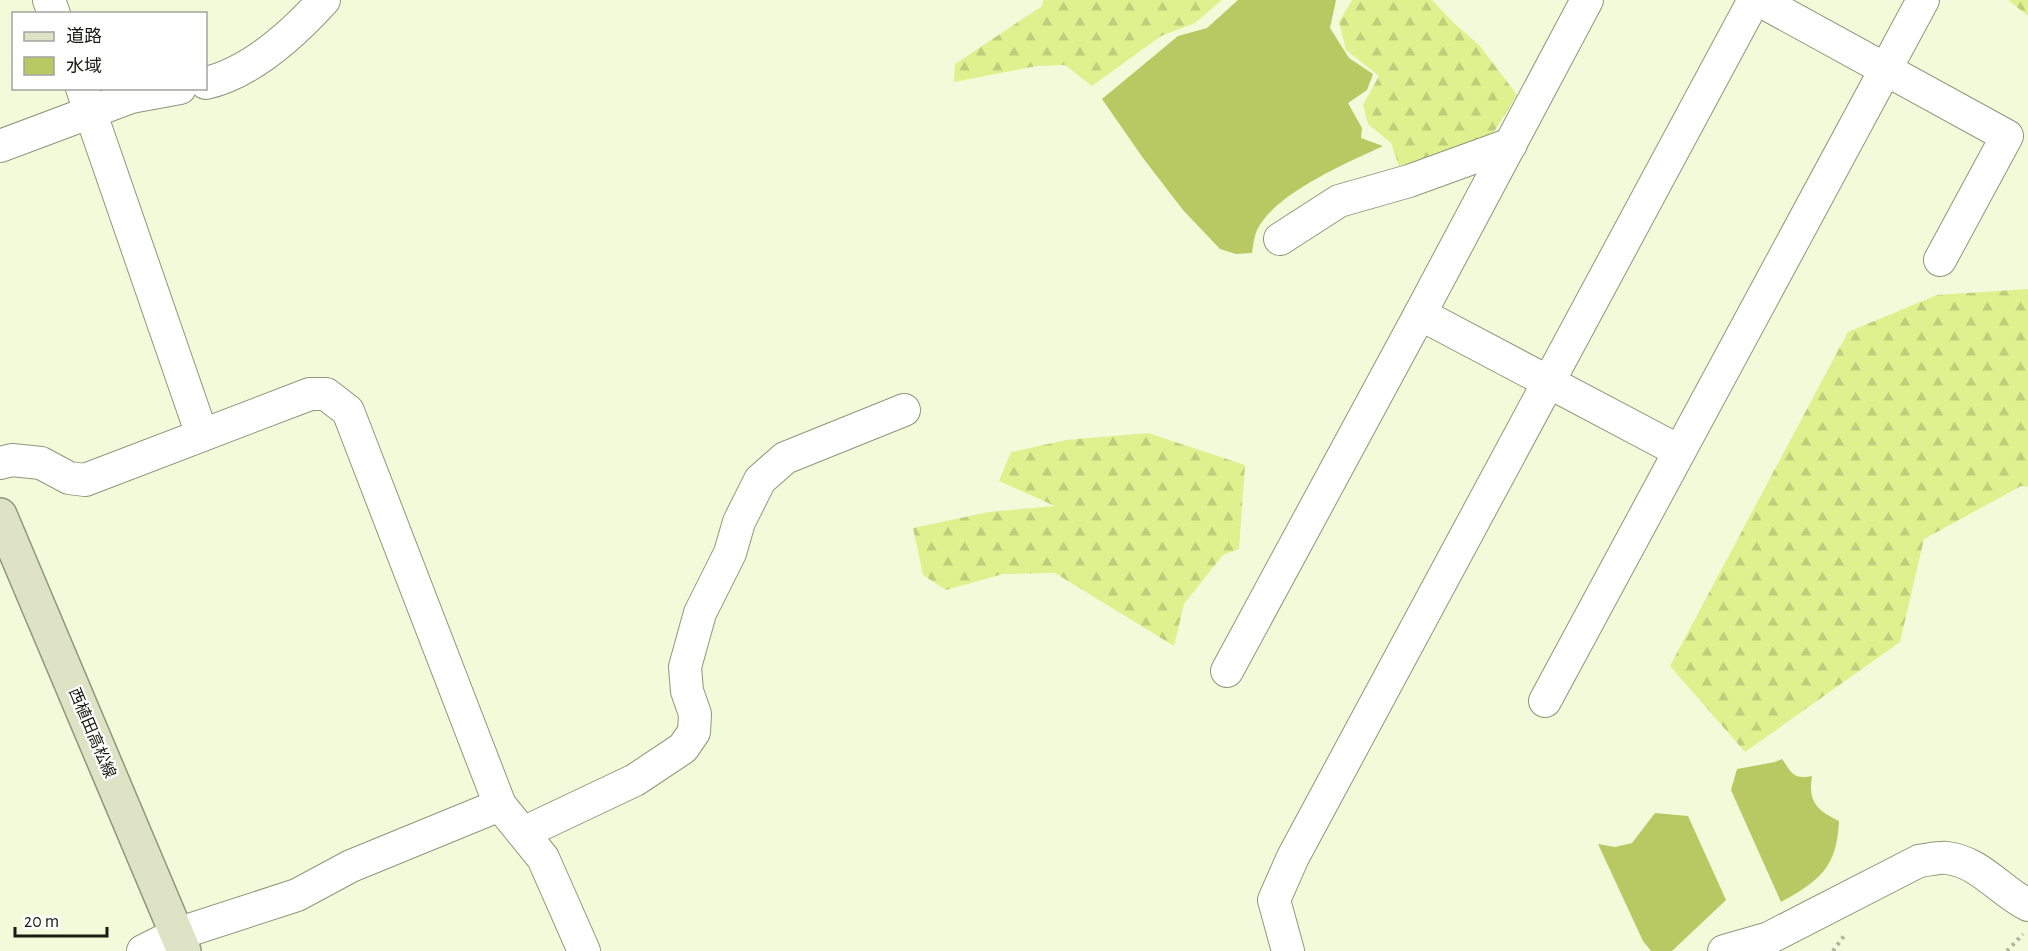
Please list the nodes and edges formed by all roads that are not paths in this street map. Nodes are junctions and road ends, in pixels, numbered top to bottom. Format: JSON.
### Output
{"nodes":[{"id":1,"x":324,"y":0,"type":"edge"},
{"id":2,"x":1587,"y":0,"type":"edge"},
{"id":3,"x":1754,"y":0,"type":"edge"},
{"id":4,"x":1759,"y":0,"type":"edge"},
{"id":5,"x":1923,"y":0,"type":"edge"},
{"id":6,"x":1884,"y":69,"type":"junction"},
{"id":7,"x":207,"y":83,"type":"edge"},
{"id":8,"x":169,"y":90,"type":"edge"},
{"id":9,"x":87,"y":100,"type":"edge"},
{"id":10,"x":1510,"y":144,"type":"junction"},
{"id":11,"x":0,"y":147,"type":"edge"},
{"id":12,"x":1280,"y":239,"type":"dead end"},
{"id":13,"x":1940,"y":260,"type":"dead end"},
{"id":14,"x":1420,"y":314,"type":"junction"},
{"id":15,"x":1548,"y":382,"type":"junction"},
{"id":16,"x":904,"y":410,"type":"dead end"},
{"id":17,"x":202,"y":435,"type":"junction"},
{"id":18,"x":1679,"y":451,"type":"junction"},
{"id":19,"x":0,"y":463,"type":"edge"},
{"id":20,"x":0,"y":515,"type":"edge"},
{"id":21,"x":1227,"y":671,"type":"dead end"},
{"id":22,"x":1545,"y":701,"type":"dead end"},
{"id":23,"x":500,"y":805,"type":"junction"},
{"id":24,"x":523,"y":832,"type":"junction"},
{"id":25,"x":2028,"y":917,"type":"edge"},
{"id":26,"x":180,"y":943,"type":"edge"},
{"id":27,"x":143,"y":951,"type":"edge"},
{"id":28,"x":584,"y":951,"type":"edge"},
{"id":29,"x":1288,"y":951,"type":"edge"},
{"id":30,"x":1724,"y":951,"type":"edge"}],
"edges":[{"from":1,"to":7,"type":"street"},
{"from":2,"to":10,"type":"street"},
{"from":3,"to":15,"type":"street"},
{"from":4,"to":6,"type":"street"},
{"from":5,"to":6,"type":"street"},
{"from":6,"to":13,"type":"street"},
{"from":6,"to":18,"type":"street"},
{"from":8,"to":9,"type":"street"},
{"from":9,"to":11,"type":"street"},
{"from":9,"to":17,"type":"street"},
{"from":10,"to":12,"type":"street"},
{"from":10,"to":14,"type":"street"},
{"from":14,"to":15,"type":"street"},
{"from":14,"to":21,"type":"street"},
{"from":15,"to":18,"type":"street"},
{"from":15,"to":29,"type":"street"},
{"from":16,"to":24,"type":"street"},
{"from":17,"to":19,"type":"street"},
{"from":17,"to":23,"type":"street"},
{"from":18,"to":22,"type":"street"},
{"from":20,"to":26,"type":"main road","name":"西植田高松線"},
{"from":23,"to":24,"type":"street"},
{"from":23,"to":26,"type":"street"},
{"from":24,"to":28,"type":"street"},
{"from":25,"to":30,"type":"street"},
{"from":26,"to":27,"type":"street"}]}
